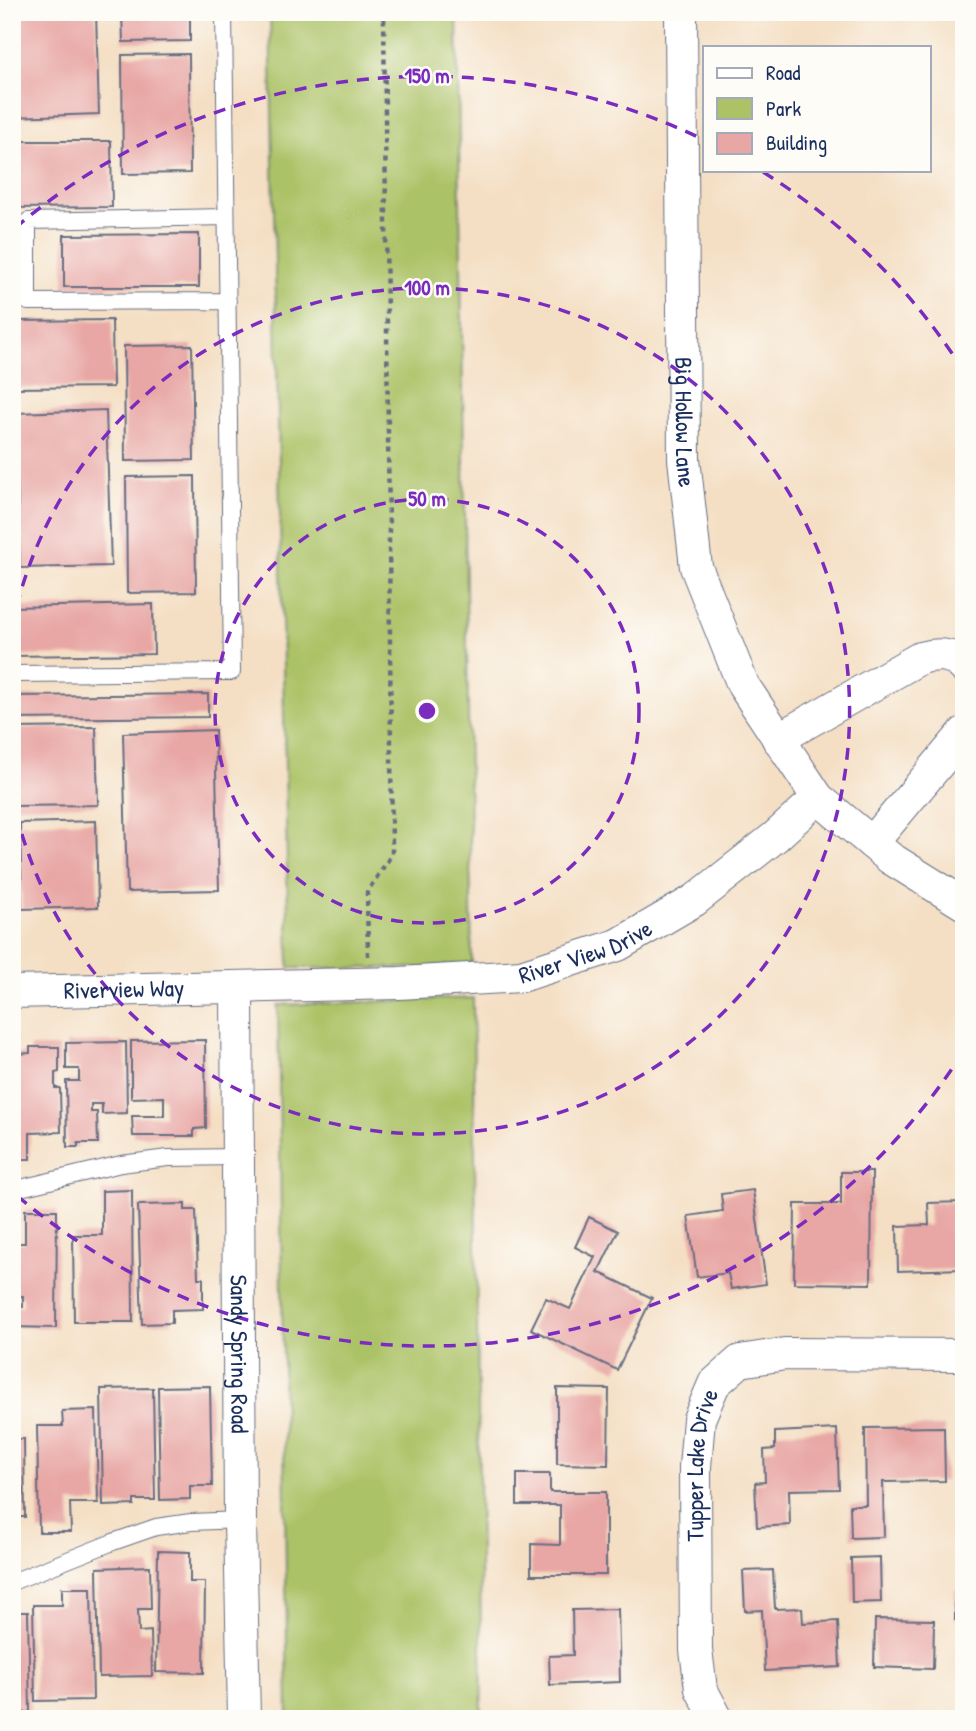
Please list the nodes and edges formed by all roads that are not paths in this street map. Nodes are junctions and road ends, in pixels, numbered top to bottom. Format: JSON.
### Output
{"nodes":[{"id":1,"x":224,"y":12,"type":"edge"},
{"id":2,"x":681,"y":12,"type":"edge"},
{"id":3,"x":226,"y":217,"type":"junction"},
{"id":4,"x":228,"y":301,"type":"junction"},
{"id":5,"x":964,"y":667,"type":"edge"},
{"id":6,"x":12,"y":674,"type":"edge"},
{"id":7,"x":964,"y":733,"type":"edge"},
{"id":8,"x":778,"y":739,"type":"junction"},
{"id":9,"x":818,"y":798,"type":"junction"},
{"id":10,"x":872,"y":843,"type":"junction"},
{"id":11,"x":964,"y":904,"type":"edge"},
{"id":12,"x":237,"y":988,"type":"junction"},
{"id":13,"x":12,"y":992,"type":"edge"},
{"id":14,"x":238,"y":1157,"type":"junction"},
{"id":15,"x":12,"y":1190,"type":"edge"},
{"id":16,"x":964,"y":1355,"type":"edge"},
{"id":17,"x":240,"y":1520,"type":"junction"},
{"id":18,"x":12,"y":1582,"type":"edge"},
{"id":19,"x":244,"y":1719,"type":"edge"},
{"id":20,"x":717,"y":1719,"type":"edge"}],
"edges":[{"from":1,"to":3,"type":"lane"},
{"from":2,"to":8,"type":"street","name":"Big Hollow Lane"},
{"from":3,"to":4,"type":"lane"},
{"from":3,"to":4,"type":"lane"},
{"from":4,"to":6,"type":"lane"},
{"from":5,"to":8,"type":"street"},
{"from":7,"to":10,"type":"street"},
{"from":8,"to":9,"type":"street","name":"Big Hollow Lane"},
{"from":9,"to":10,"type":"street"},
{"from":9,"to":12,"type":"street","name":"River View Drive"},
{"from":10,"to":11,"type":"street"},
{"from":12,"to":13,"type":"street","name":"Riverview Way"},
{"from":12,"to":14,"type":"street","name":"Sandy Spring Road"},
{"from":14,"to":15,"type":"lane"},
{"from":14,"to":17,"type":"street","name":"Sandy Spring Road"},
{"from":16,"to":20,"type":"street","name":"Tupper Lake Drive"},
{"from":17,"to":18,"type":"lane"},
{"from":17,"to":19,"type":"street","name":"Sandy Spring Road"}]}
